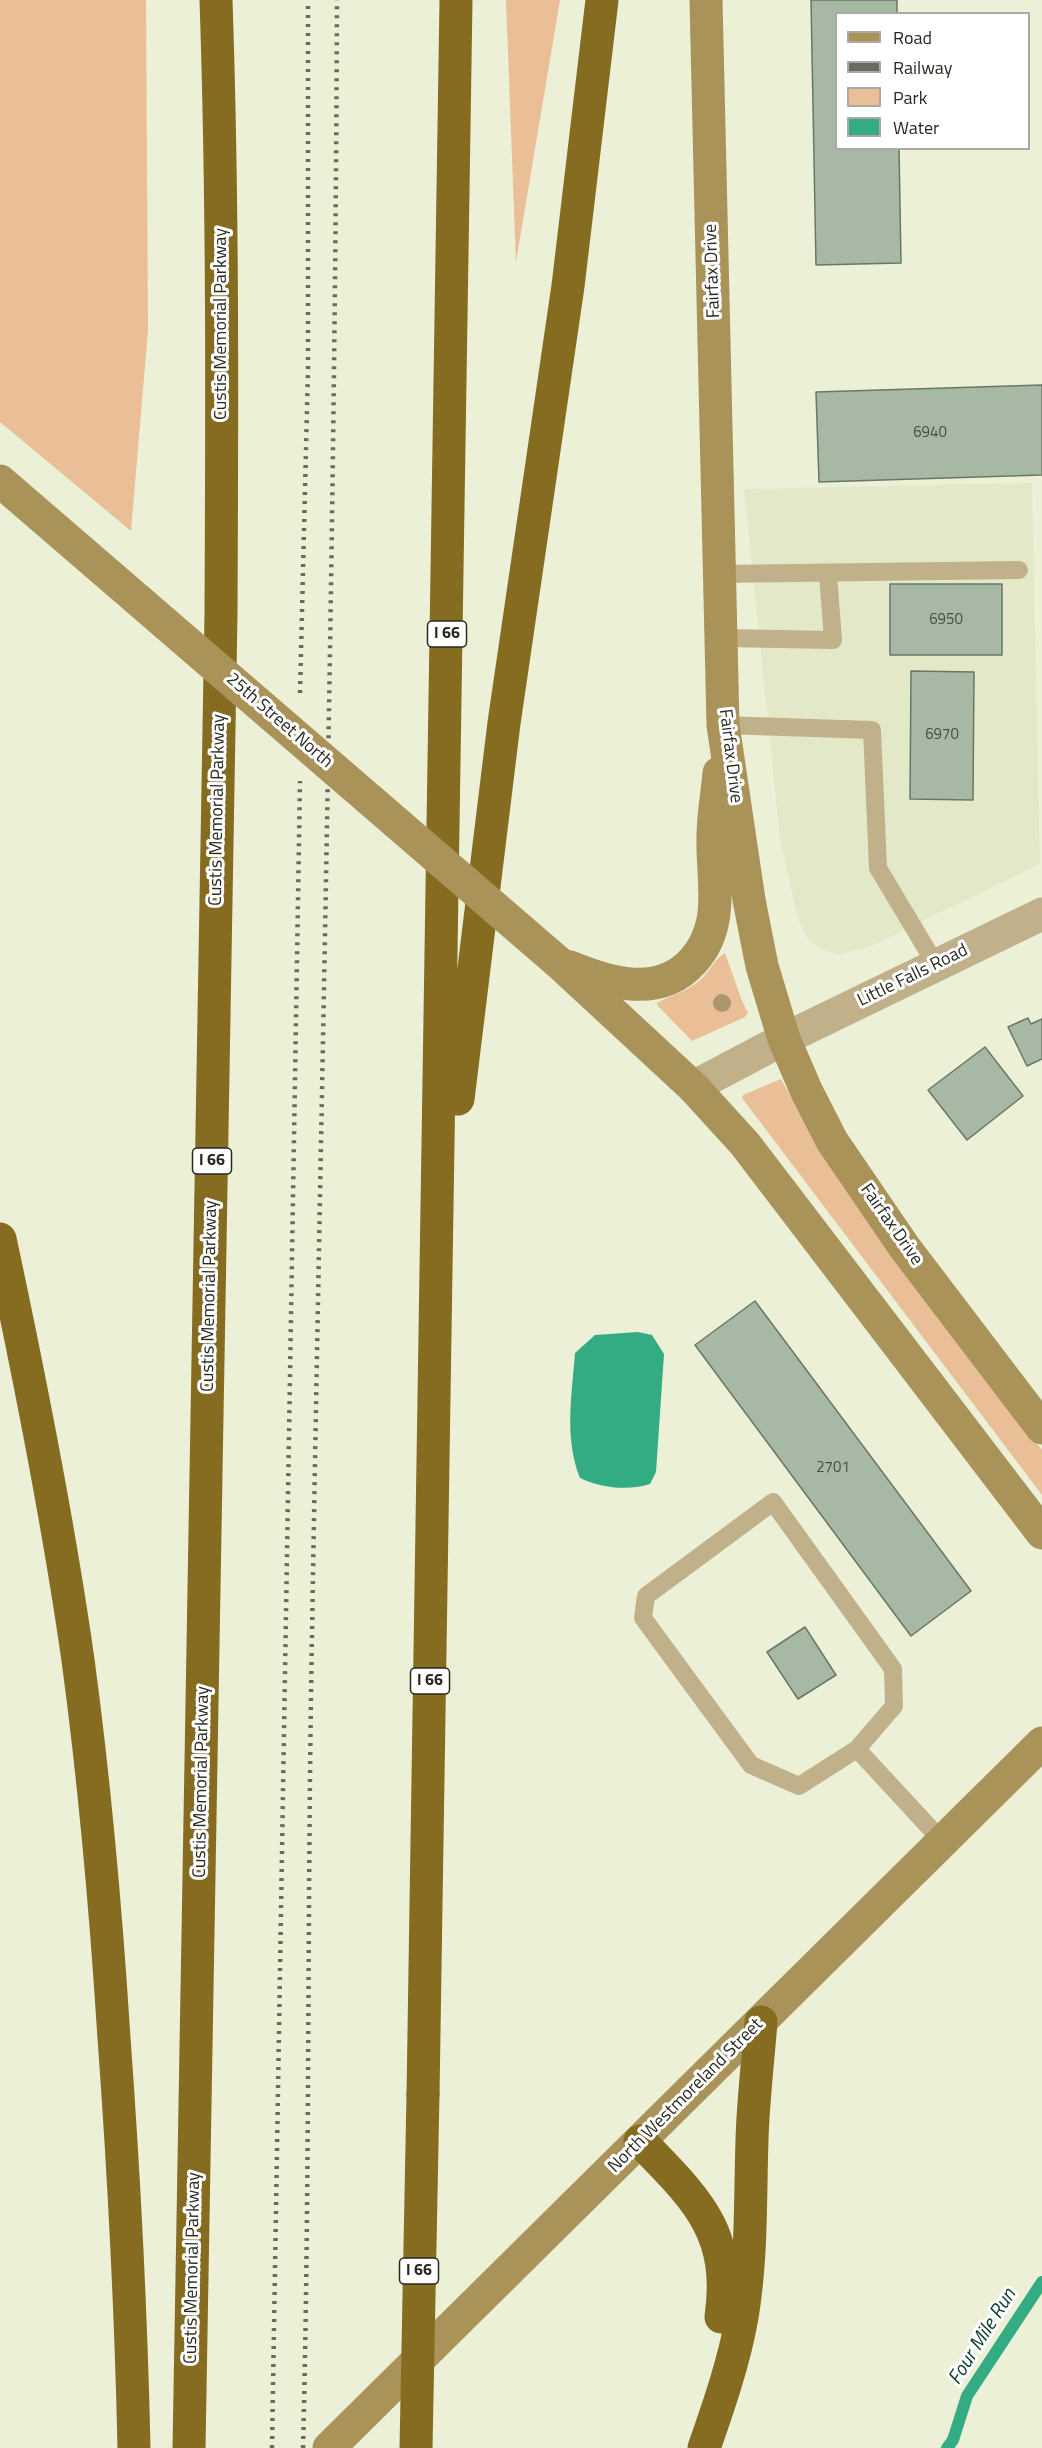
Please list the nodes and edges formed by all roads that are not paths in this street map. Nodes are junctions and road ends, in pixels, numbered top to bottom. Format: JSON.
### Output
{"nodes":[{"id":1,"x":216,"y":0,"type":"edge"},
{"id":2,"x":456,"y":0,"type":"edge"},
{"id":3,"x":602,"y":0,"type":"edge"},
{"id":4,"x":706,"y":0,"type":"edge"},
{"id":5,"x":0,"y":481,"type":"edge"},
{"id":6,"x":1019,"y":570,"type":"dead end"},
{"id":7,"x":720,"y":574,"type":"junction"},
{"id":8,"x":828,"y":574,"type":"junction"},
{"id":9,"x":722,"y":638,"type":"junction"},
{"id":10,"x":723,"y":726,"type":"junction"},
{"id":11,"x":1042,"y":914,"type":"edge"},
{"id":12,"x":558,"y":962,"type":"junction"},
{"id":13,"x":936,"y":965,"type":"junction"},
{"id":14,"x":784,"y":1039,"type":"junction"},
{"id":15,"x":693,"y":1087,"type":"junction"},
{"id":16,"x":0,"y":1239,"type":"edge"},
{"id":17,"x":438,"y":1268,"type":"junction"},
{"id":18,"x":1042,"y":1428,"type":"edge"},
{"id":19,"x":1042,"y":1533,"type":"edge"},
{"id":20,"x":1042,"y":1743,"type":"edge"},
{"id":21,"x":857,"y":1749,"type":"junction"},
{"id":22,"x":943,"y":1842,"type":"junction"},
{"id":23,"x":761,"y":2022,"type":"junction"},
{"id":24,"x":640,"y":2141,"type":"junction"},
{"id":25,"x":134,"y":2448,"type":"edge"},
{"id":26,"x":189,"y":2448,"type":"edge"},
{"id":27,"x":329,"y":2448,"type":"edge"},
{"id":28,"x":416,"y":2448,"type":"edge"},
{"id":29,"x":681,"y":2448,"type":"edge"},
{"id":30,"x":704,"y":2448,"type":"edge"}],
"edges":[{"from":1,"to":26,"type":"highway","name":"Custis Memorial Parkway","number":"I 66"},
{"from":2,"to":17,"type":"highway","number":"I 66"},
{"from":3,"to":17,"type":"highway"},
{"from":4,"to":7,"type":"main road","name":"Fairfax Drive"},
{"from":5,"to":12,"type":"main road","name":"25th Street North","bridge":true},
{"from":6,"to":8,"type":"lane"},
{"from":7,"to":8,"type":"lane"},
{"from":7,"to":9,"type":"main road","name":"Fairfax Drive"},
{"from":8,"to":9,"type":"lane"},
{"from":9,"to":10,"type":"main road","name":"Fairfax Drive"},
{"from":10,"to":12,"type":"main road"},
{"from":10,"to":13,"type":"lane"},
{"from":10,"to":14,"type":"main road","name":"Fairfax Drive"},
{"from":11,"to":13,"type":"street","name":"Little Falls Road"},
{"from":12,"to":15,"type":"main road"},
{"from":13,"to":14,"type":"street","name":"Little Falls Road"},
{"from":14,"to":15,"type":"street"},
{"from":14,"to":18,"type":"main road","name":"Fairfax Drive"},
{"from":15,"to":19,"type":"main road"},
{"from":16,"to":25,"type":"highway"},
{"from":17,"to":28,"type":"highway","number":"I 66","bridge":true},
{"from":20,"to":22,"type":"main road","name":"North Westmoreland Street"},
{"from":21,"to":21,"type":"lane"},
{"from":21,"to":22,"type":"lane"},
{"from":22,"to":23,"type":"main road","name":"North Westmoreland Street"},
{"from":23,"to":24,"type":"main road","name":"North Westmoreland Street"},
{"from":23,"to":30,"type":"highway"},
{"from":24,"to":27,"type":"main road","name":"North Westmoreland Street"},
{"from":24,"to":29,"type":"highway"}]}
